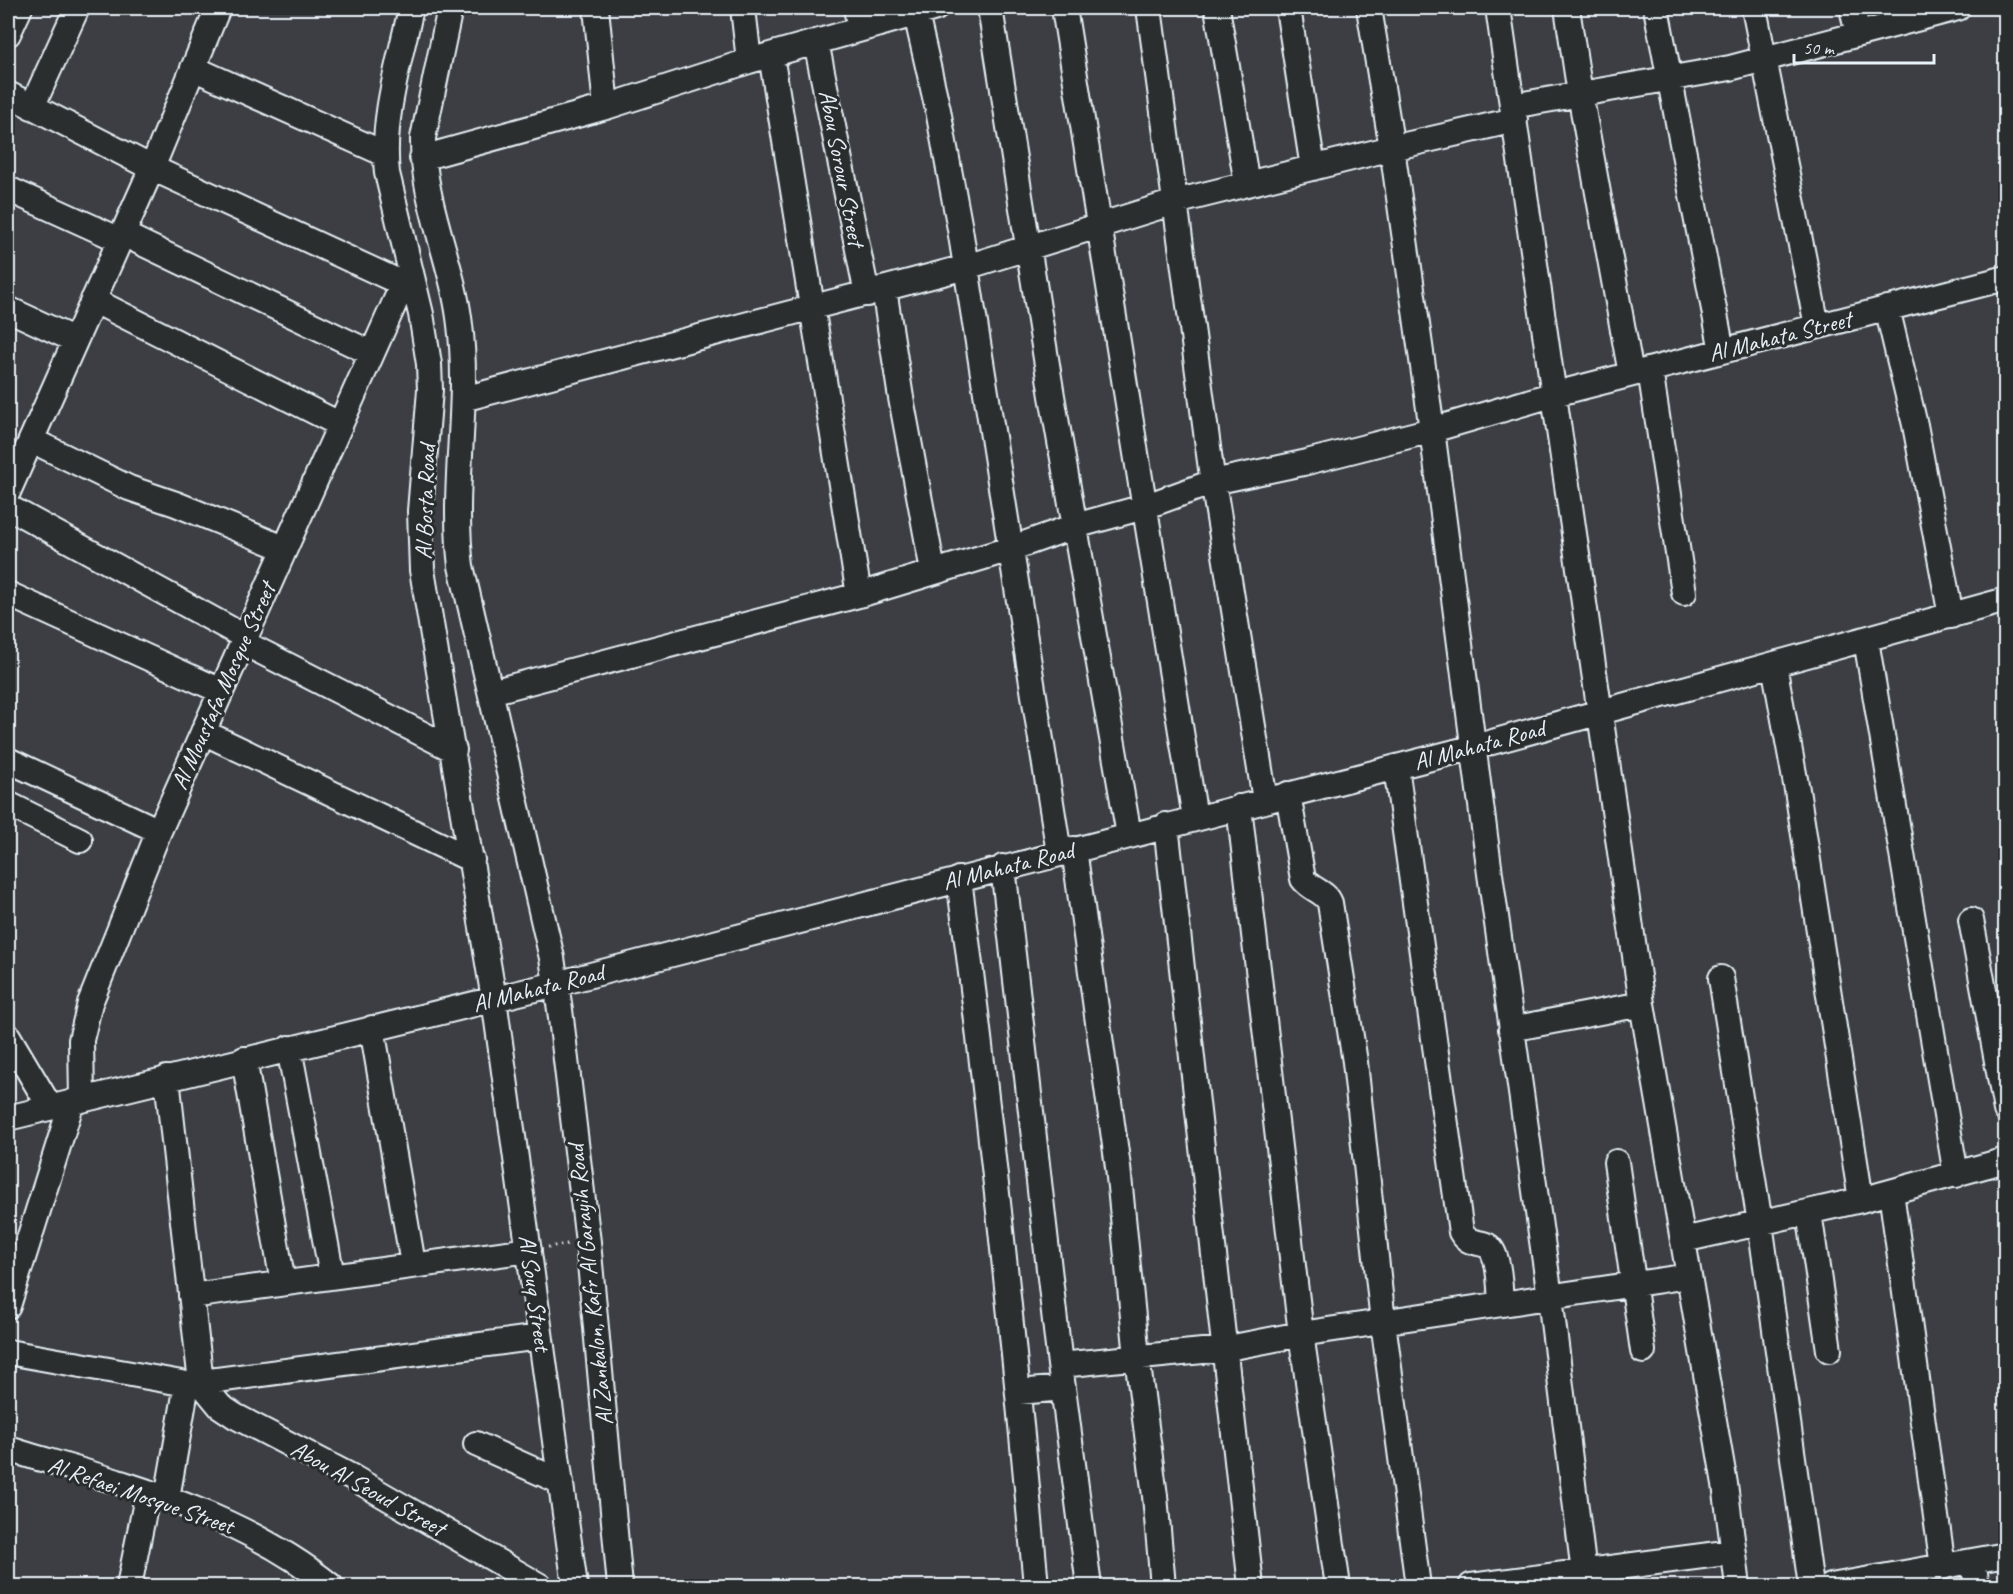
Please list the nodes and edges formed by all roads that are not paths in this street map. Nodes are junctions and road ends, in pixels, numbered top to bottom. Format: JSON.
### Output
{"nodes":[{"id":1,"x":20,"y":8,"type":"edge"},
{"id":2,"x":77,"y":8,"type":"edge"},
{"id":3,"x":411,"y":8,"type":"edge"},
{"id":4,"x":450,"y":8,"type":"edge"},
{"id":5,"x":596,"y":8,"type":"edge"},
{"id":6,"x":743,"y":8,"type":"edge"},
{"id":7,"x":990,"y":8,"type":"edge"},
{"id":8,"x":1064,"y":8,"type":"edge"},
{"id":9,"x":1149,"y":8,"type":"edge"},
{"id":10,"x":1217,"y":8,"type":"edge"},
{"id":11,"x":1288,"y":8,"type":"edge"},
{"id":12,"x":1370,"y":8,"type":"edge"},
{"id":13,"x":1498,"y":8,"type":"edge"},
{"id":14,"x":1567,"y":8,"type":"edge"},
{"id":15,"x":1656,"y":8,"type":"edge"},
{"id":16,"x":1754,"y":8,"type":"edge"},
{"id":17,"x":1852,"y":8,"type":"edge"},
{"id":18,"x":1958,"y":8,"type":"edge"},
{"id":19,"x":209,"y":10,"type":"edge"},
{"id":20,"x":926,"y":10,"type":"edge"},
{"id":21,"x":858,"y":18,"type":"edge"},
{"id":22,"x":8,"y":34,"type":"edge"},
{"id":23,"x":1858,"y":34,"type":"junction"},
{"id":24,"x":816,"y":42,"type":"junction"},
{"id":25,"x":760,"y":58,"type":"junction"},
{"id":26,"x":1764,"y":58,"type":"junction"},
{"id":27,"x":193,"y":68,"type":"junction"},
{"id":28,"x":1670,"y":78,"type":"junction"},
{"id":29,"x":8,"y":94,"type":"edge"},
{"id":30,"x":1580,"y":94,"type":"junction"},
{"id":31,"x":32,"y":106,"type":"junction"},
{"id":32,"x":606,"y":107,"type":"junction"},
{"id":33,"x":1514,"y":113,"type":"junction"},
{"id":34,"x":1392,"y":148,"type":"junction"},
{"id":35,"x":385,"y":154,"type":"junction"},
{"id":36,"x":423,"y":158,"type":"junction"},
{"id":37,"x":152,"y":168,"type":"junction"},
{"id":38,"x":1313,"y":168,"type":"junction"},
{"id":39,"x":1247,"y":184,"type":"junction"},
{"id":40,"x":8,"y":189,"type":"edge"},
{"id":41,"x":1175,"y":202,"type":"junction"},
{"id":42,"x":1100,"y":226,"type":"junction"},
{"id":43,"x":121,"y":237,"type":"junction"},
{"id":44,"x":1028,"y":249,"type":"junction"},
{"id":45,"x":966,"y":267,"type":"junction"},
{"id":46,"x":2006,"y":278,"type":"edge"},
{"id":47,"x":409,"y":286,"type":"junction"},
{"id":48,"x":875,"y":292,"type":"junction"},
{"id":49,"x":93,"y":300,"type":"junction"},
{"id":50,"x":1887,"y":308,"type":"junction"},
{"id":51,"x":8,"y":309,"type":"edge"},
{"id":52,"x":812,"y":309,"type":"junction"},
{"id":53,"x":1817,"y":327,"type":"junction"},
{"id":54,"x":75,"y":340,"type":"junction"},
{"id":55,"x":1722,"y":351,"type":"junction"},
{"id":56,"x":371,"y":353,"type":"junction"},
{"id":57,"x":1640,"y":372,"type":"junction"},
{"id":58,"x":1555,"y":394,"type":"junction"},
{"id":59,"x":463,"y":399,"type":"junction"},
{"id":60,"x":339,"y":424,"type":"junction"},
{"id":61,"x":1432,"y":430,"type":"junction"},
{"id":62,"x":31,"y":440,"type":"junction"},
{"id":63,"x":1213,"y":482,"type":"junction"},
{"id":64,"x":8,"y":492,"type":"edge"},
{"id":65,"x":8,"y":507,"type":"edge"},
{"id":66,"x":1144,"y":507,"type":"junction"},
{"id":67,"x":1075,"y":526,"type":"junction"},
{"id":68,"x":284,"y":548,"type":"junction"},
{"id":69,"x":1010,"y":549,"type":"junction"},
{"id":70,"x":933,"y":571,"type":"junction"},
{"id":71,"x":1684,"y":593,"type":"dead end"},
{"id":72,"x":8,"y":594,"type":"edge"},
{"id":73,"x":858,"y":595,"type":"junction"},
{"id":74,"x":2006,"y":600,"type":"edge"},
{"id":75,"x":1951,"y":616,"type":"junction"},
{"id":76,"x":243,"y":640,"type":"junction"},
{"id":77,"x":1866,"y":640,"type":"junction"},
{"id":78,"x":1774,"y":665,"type":"junction"},
{"id":79,"x":221,"y":691,"type":"junction"},
{"id":80,"x":492,"y":692,"type":"junction"},
{"id":81,"x":1601,"y":712,"type":"junction"},
{"id":82,"x":203,"y":732,"type":"junction"},
{"id":83,"x":1473,"y":747,"type":"junction"},
{"id":84,"x":454,"y":750,"type":"junction"},
{"id":85,"x":8,"y":760,"type":"edge"},
{"id":86,"x":1396,"y":767,"type":"junction"},
{"id":87,"x":1277,"y":797,"type":"junction"},
{"id":88,"x":8,"y":804,"type":"edge"},
{"id":89,"x":1239,"y":807,"type":"junction"},
{"id":90,"x":1195,"y":818,"type":"junction"},
{"id":91,"x":1166,"y":825,"type":"junction"},
{"id":92,"x":159,"y":831,"type":"junction"},
{"id":93,"x":1129,"y":835,"type":"junction"},
{"id":94,"x":80,"y":840,"type":"dead end"},
{"id":95,"x":1067,"y":851,"type":"junction"},
{"id":96,"x":472,"y":860,"type":"junction"},
{"id":97,"x":1003,"y":867,"type":"junction"},
{"id":98,"x":958,"y":879,"type":"junction"},
{"id":99,"x":1971,"y":920,"type":"dead end"},
{"id":100,"x":1721,"y":978,"type":"dead end"},
{"id":101,"x":524,"y":991,"type":"junction"},
{"id":102,"x":1642,"y":1004,"type":"junction"},
{"id":103,"x":372,"y":1028,"type":"junction"},
{"id":104,"x":1511,"y":1029,"type":"junction"},
{"id":105,"x":8,"y":1036,"type":"edge"},
{"id":106,"x":289,"y":1048,"type":"junction"},
{"id":107,"x":244,"y":1059,"type":"junction"},
{"id":108,"x":167,"y":1077,"type":"junction"},
{"id":109,"x":68,"y":1103,"type":"junction"},
{"id":110,"x":2006,"y":1110,"type":"edge"},
{"id":111,"x":8,"y":1118,"type":"edge"},
{"id":112,"x":2006,"y":1160,"type":"edge"},
{"id":113,"x":1616,"y":1162,"type":"dead end"},
{"id":114,"x":1956,"y":1175,"type":"junction"},
{"id":115,"x":1891,"y":1192,"type":"junction"},
{"id":116,"x":1861,"y":1200,"type":"junction"},
{"id":117,"x":1809,"y":1212,"type":"junction"},
{"id":118,"x":1760,"y":1222,"type":"junction"},
{"id":119,"x":1683,"y":1240,"type":"junction"},
{"id":120,"x":529,"y":1250,"type":"junction"},
{"id":121,"x":413,"y":1264,"type":"junction"},
{"id":122,"x":332,"y":1276,"type":"junction"},
{"id":123,"x":1689,"y":1276,"type":"junction"},
{"id":124,"x":283,"y":1283,"type":"junction"},
{"id":125,"x":1634,"y":1284,"type":"junction"},
{"id":126,"x":191,"y":1296,"type":"junction"},
{"id":127,"x":1550,"y":1297,"type":"junction"},
{"id":128,"x":1501,"y":1304,"type":"junction"},
{"id":129,"x":8,"y":1306,"type":"edge"},
{"id":130,"x":1383,"y":1322,"type":"junction"},
{"id":131,"x":1301,"y":1334,"type":"junction"},
{"id":132,"x":540,"y":1337,"type":"junction"},
{"id":133,"x":1223,"y":1349,"type":"junction"},
{"id":134,"x":1829,"y":1350,"type":"dead end"},
{"id":135,"x":1643,"y":1351,"type":"dead end"},
{"id":136,"x":8,"y":1352,"type":"edge"},
{"id":137,"x":1137,"y":1357,"type":"junction"},
{"id":138,"x":1061,"y":1377,"type":"junction"},
{"id":139,"x":194,"y":1383,"type":"junction"},
{"id":140,"x":1019,"y":1392,"type":"junction"},
{"id":141,"x":476,"y":1444,"type":"dead end"},
{"id":142,"x":8,"y":1449,"type":"edge"},
{"id":143,"x":561,"y":1482,"type":"junction"},
{"id":144,"x":157,"y":1495,"type":"junction"},
{"id":145,"x":1733,"y":1552,"type":"junction"},
{"id":146,"x":2006,"y":1555,"type":"edge"},
{"id":147,"x":1973,"y":1561,"type":"junction"},
{"id":148,"x":1943,"y":1567,"type":"junction"},
{"id":149,"x":1577,"y":1578,"type":"edge"},
{"id":150,"x":1900,"y":1581,"type":"edge"},
{"id":151,"x":1524,"y":1583,"type":"edge"},
{"id":152,"x":129,"y":1587,"type":"edge"},
{"id":153,"x":331,"y":1587,"type":"edge"},
{"id":154,"x":540,"y":1587,"type":"edge"},
{"id":155,"x":575,"y":1587,"type":"edge"},
{"id":156,"x":620,"y":1587,"type":"edge"},
{"id":157,"x":1036,"y":1587,"type":"edge"},
{"id":158,"x":1089,"y":1587,"type":"edge"},
{"id":159,"x":1163,"y":1587,"type":"edge"},
{"id":160,"x":1251,"y":1587,"type":"edge"},
{"id":161,"x":1338,"y":1587,"type":"edge"},
{"id":162,"x":1418,"y":1587,"type":"edge"},
{"id":163,"x":1471,"y":1587,"type":"edge"},
{"id":164,"x":1738,"y":1587,"type":"edge"},
{"id":165,"x":1811,"y":1587,"type":"edge"},
{"id":166,"x":1831,"y":1587,"type":"edge"},
{"id":167,"x":1977,"y":1587,"type":"edge"}],
"edges":[{"from":1,"to":22,"type":"street"},
{"from":2,"to":31,"type":"street"},
{"from":3,"to":35,"type":"street","name":"Al Bosta Road"},
{"from":4,"to":36,"type":"street","name":"Al Bosta Road"},
{"from":5,"to":32,"type":"street"},
{"from":6,"to":25,"type":"street"},
{"from":7,"to":44,"type":"street"},
{"from":8,"to":42,"type":"street"},
{"from":9,"to":41,"type":"street"},
{"from":10,"to":39,"type":"street"},
{"from":11,"to":38,"type":"street"},
{"from":12,"to":34,"type":"street"},
{"from":13,"to":33,"type":"street"},
{"from":14,"to":30,"type":"street"},
{"from":15,"to":28,"type":"street"},
{"from":16,"to":26,"type":"street"},
{"from":17,"to":23,"type":"street"},
{"from":18,"to":23,"type":"street"},
{"from":19,"to":27,"type":"street"},
{"from":20,"to":21,"type":"street"},
{"from":20,"to":45,"type":"street"},
{"from":21,"to":24,"type":"street"},
{"from":23,"to":26,"type":"street"},
{"from":24,"to":25,"type":"street"},
{"from":24,"to":48,"type":"street","name":"Abou Sorour Street"},
{"from":25,"to":32,"type":"street"},
{"from":25,"to":52,"type":"street"},
{"from":26,"to":28,"type":"street"},
{"from":26,"to":53,"type":"street"},
{"from":27,"to":35,"type":"street"},
{"from":27,"to":37,"type":"street"},
{"from":28,"to":30,"type":"street"},
{"from":28,"to":55,"type":"street"},
{"from":29,"to":31,"type":"street"},
{"from":30,"to":33,"type":"street"},
{"from":30,"to":57,"type":"street"},
{"from":31,"to":37,"type":"street"},
{"from":32,"to":36,"type":"street"},
{"from":33,"to":34,"type":"street"},
{"from":33,"to":58,"type":"street"},
{"from":34,"to":38,"type":"street"},
{"from":34,"to":61,"type":"street"},
{"from":35,"to":47,"type":"street","name":"Al Bosta Road"},
{"from":36,"to":59,"type":"street","name":"Al Bosta Road"},
{"from":37,"to":43,"type":"street"},
{"from":37,"to":47,"type":"street"},
{"from":38,"to":39,"type":"street"},
{"from":39,"to":41,"type":"street"},
{"from":40,"to":43,"type":"street"},
{"from":41,"to":42,"type":"street"},
{"from":41,"to":63,"type":"street"},
{"from":42,"to":44,"type":"street"},
{"from":42,"to":66,"type":"street"},
{"from":43,"to":49,"type":"street"},
{"from":43,"to":56,"type":"street"},
{"from":44,"to":45,"type":"street"},
{"from":44,"to":67,"type":"street"},
{"from":45,"to":48,"type":"street"},
{"from":45,"to":69,"type":"street"},
{"from":46,"to":50,"type":"street","name":"Al Mahata Street"},
{"from":47,"to":56,"type":"street","name":"Al Moustafa Mosque Street"},
{"from":47,"to":84,"type":"street","name":"Al Bosta Road"},
{"from":48,"to":52,"type":"street"},
{"from":48,"to":70,"type":"street","name":"Abou Sorour Street"},
{"from":49,"to":54,"type":"street"},
{"from":49,"to":60,"type":"street"},
{"from":50,"to":53,"type":"street","name":"Al Mahata Street"},
{"from":50,"to":75,"type":"street"},
{"from":51,"to":54,"type":"street"},
{"from":52,"to":59,"type":"street"},
{"from":52,"to":73,"type":"street"},
{"from":53,"to":55,"type":"street","name":"Al Mahata Street"},
{"from":54,"to":62,"type":"street"},
{"from":55,"to":57,"type":"street","name":"Al Mahata Street"},
{"from":56,"to":60,"type":"street","name":"Al Moustafa Mosque Street"},
{"from":57,"to":58,"type":"street","name":"Al Mahata Street"},
{"from":57,"to":71,"type":"street"},
{"from":58,"to":61,"type":"street","name":"Al Mahata Street"},
{"from":58,"to":81,"type":"street"},
{"from":59,"to":80,"type":"street","name":"Al Bosta Road"},
{"from":60,"to":68,"type":"street","name":"Al Moustafa Mosque Street"},
{"from":61,"to":63,"type":"street","name":"Al Mahata Street"},
{"from":61,"to":83,"type":"street"},
{"from":62,"to":64,"type":"street"},
{"from":62,"to":68,"type":"street"},
{"from":63,"to":66,"type":"street","name":"Al Mahata Street"},
{"from":63,"to":87,"type":"street"},
{"from":65,"to":76,"type":"street"},
{"from":66,"to":67,"type":"street","name":"Al Mahata Street"},
{"from":66,"to":90,"type":"street"},
{"from":67,"to":69,"type":"street","name":"Al Mahata Street"},
{"from":67,"to":93,"type":"street"},
{"from":68,"to":76,"type":"street","name":"Al Moustafa Mosque Street"},
{"from":69,"to":70,"type":"street","name":"Al Mahata Street"},
{"from":69,"to":95,"type":"street"},
{"from":70,"to":73,"type":"street","name":"Al Mahata Street"},
{"from":72,"to":79,"type":"street"},
{"from":73,"to":80,"type":"street","name":"Al Mahata Street"},
{"from":74,"to":75,"type":"street","name":"Al Mahata Road"},
{"from":75,"to":77,"type":"street","name":"Al Mahata Road"},
{"from":76,"to":79,"type":"street","name":"Al Moustafa Mosque Street"},
{"from":76,"to":84,"type":"street"},
{"from":77,"to":78,"type":"street","name":"Al Mahata Road"},
{"from":77,"to":114,"type":"street"},
{"from":78,"to":81,"type":"street","name":"Al Mahata Road"},
{"from":78,"to":116,"type":"street"},
{"from":79,"to":82,"type":"street","name":"Al Moustafa Mosque Street"},
{"from":80,"to":101,"type":"street","name":"Al Bosta Road"},
{"from":81,"to":83,"type":"street","name":"Al Mahata Road"},
{"from":81,"to":102,"type":"street"},
{"from":82,"to":92,"type":"street","name":"Al Moustafa Mosque Street"},
{"from":82,"to":96,"type":"street"},
{"from":83,"to":86,"type":"street","name":"Al Mahata Road"},
{"from":83,"to":104,"type":"street"},
{"from":84,"to":96,"type":"street","name":"Al Bosta Road"},
{"from":85,"to":92,"type":"street"},
{"from":86,"to":87,"type":"street","name":"Al Mahata Road"},
{"from":86,"to":128,"type":"street"},
{"from":87,"to":89,"type":"street","name":"Al Mahata Road"},
{"from":87,"to":130,"type":"street"},
{"from":88,"to":94,"type":"street"},
{"from":89,"to":90,"type":"street","name":"Al Mahata Road"},
{"from":89,"to":131,"type":"street"},
{"from":90,"to":91,"type":"street","name":"Al Mahata Road"},
{"from":91,"to":93,"type":"street","name":"Al Mahata Road"},
{"from":91,"to":133,"type":"street"},
{"from":92,"to":109,"type":"street","name":"Al Moustafa Mosque Street"},
{"from":93,"to":95,"type":"street","name":"Al Mahata Road"},
{"from":95,"to":97,"type":"street","name":"Al Mahata Road"},
{"from":95,"to":137,"type":"street"},
{"from":96,"to":101,"type":"street","name":"Al Bosta Road"},
{"from":97,"to":98,"type":"street","name":"Al Mahata Road"},
{"from":97,"to":138,"type":"street"},
{"from":98,"to":101,"type":"street","name":"Al Mahata Road"},
{"from":98,"to":140,"type":"street"},
{"from":99,"to":110,"type":"street"},
{"from":100,"to":118,"type":"street"},
{"from":101,"to":103,"type":"street","name":"Al Mahata Road"},
{"from":101,"to":120,"type":"street","name":"Al Souq Street"},
{"from":101,"to":156,"type":"street","name":"Al Zankalon, Kafr Al Garayih Road"},
{"from":102,"to":104,"type":"street"},
{"from":102,"to":119,"type":"street"},
{"from":103,"to":106,"type":"street","name":"Al Mahata Road"},
{"from":103,"to":121,"type":"street"},
{"from":104,"to":127,"type":"street"},
{"from":105,"to":109,"type":"street"},
{"from":106,"to":107,"type":"street","name":"Al Mahata Road"},
{"from":106,"to":122,"type":"street"},
{"from":107,"to":108,"type":"street","name":"Al Mahata Road"},
{"from":107,"to":124,"type":"street"},
{"from":108,"to":109,"type":"street","name":"Al Mahata Road"},
{"from":108,"to":126,"type":"street"},
{"from":109,"to":111,"type":"street","name":"Al Mahata Road"},
{"from":109,"to":129,"type":"street","name":"Al Moustafa Mosque Street"},
{"from":112,"to":114,"type":"street"},
{"from":113,"to":125,"type":"street"},
{"from":114,"to":115,"type":"street"},
{"from":115,"to":116,"type":"street"},
{"from":115,"to":148,"type":"street"},
{"from":116,"to":117,"type":"street"},
{"from":117,"to":118,"type":"street"},
{"from":117,"to":134,"type":"street"},
{"from":118,"to":119,"type":"street"},
{"from":118,"to":165,"type":"street"},
{"from":119,"to":123,"type":"street"},
{"from":120,"to":121,"type":"street"},
{"from":120,"to":132,"type":"street","name":"Al Souq Street"},
{"from":121,"to":122,"type":"street"},
{"from":122,"to":124,"type":"street"},
{"from":123,"to":125,"type":"street"},
{"from":123,"to":145,"type":"street"},
{"from":124,"to":126,"type":"street"},
{"from":125,"to":127,"type":"street"},
{"from":125,"to":135,"type":"street"},
{"from":126,"to":139,"type":"street"},
{"from":127,"to":128,"type":"street"},
{"from":127,"to":149,"type":"street"},
{"from":128,"to":130,"type":"street"},
{"from":130,"to":131,"type":"street"},
{"from":130,"to":162,"type":"street"},
{"from":131,"to":133,"type":"street"},
{"from":131,"to":161,"type":"street"},
{"from":132,"to":139,"type":"street"},
{"from":132,"to":143,"type":"street","name":"Al Souq Street"},
{"from":133,"to":137,"type":"street"},
{"from":133,"to":160,"type":"street"},
{"from":136,"to":139,"type":"street"},
{"from":137,"to":138,"type":"street"},
{"from":137,"to":159,"type":"street"},
{"from":138,"to":140,"type":"street"},
{"from":138,"to":158,"type":"street"},
{"from":139,"to":144,"type":"street"},
{"from":139,"to":154,"type":"street","name":"Abou Al Seoud Street"},
{"from":140,"to":157,"type":"street"},
{"from":141,"to":143,"type":"street"},
{"from":142,"to":144,"type":"street","name":"Al Refaei Mosque Street"},
{"from":143,"to":155,"type":"street","name":"Al Souq Street"},
{"from":144,"to":152,"type":"street"},
{"from":144,"to":153,"type":"street","name":"Al Refaei Mosque Street"},
{"from":145,"to":149,"type":"street"},
{"from":145,"to":164,"type":"street"},
{"from":146,"to":147,"type":"street"},
{"from":147,"to":148,"type":"street"},
{"from":147,"to":167,"type":"street"},
{"from":148,"to":150,"type":"street"},
{"from":149,"to":151,"type":"street"},
{"from":150,"to":166,"type":"street"},
{"from":151,"to":163,"type":"street"}]}
